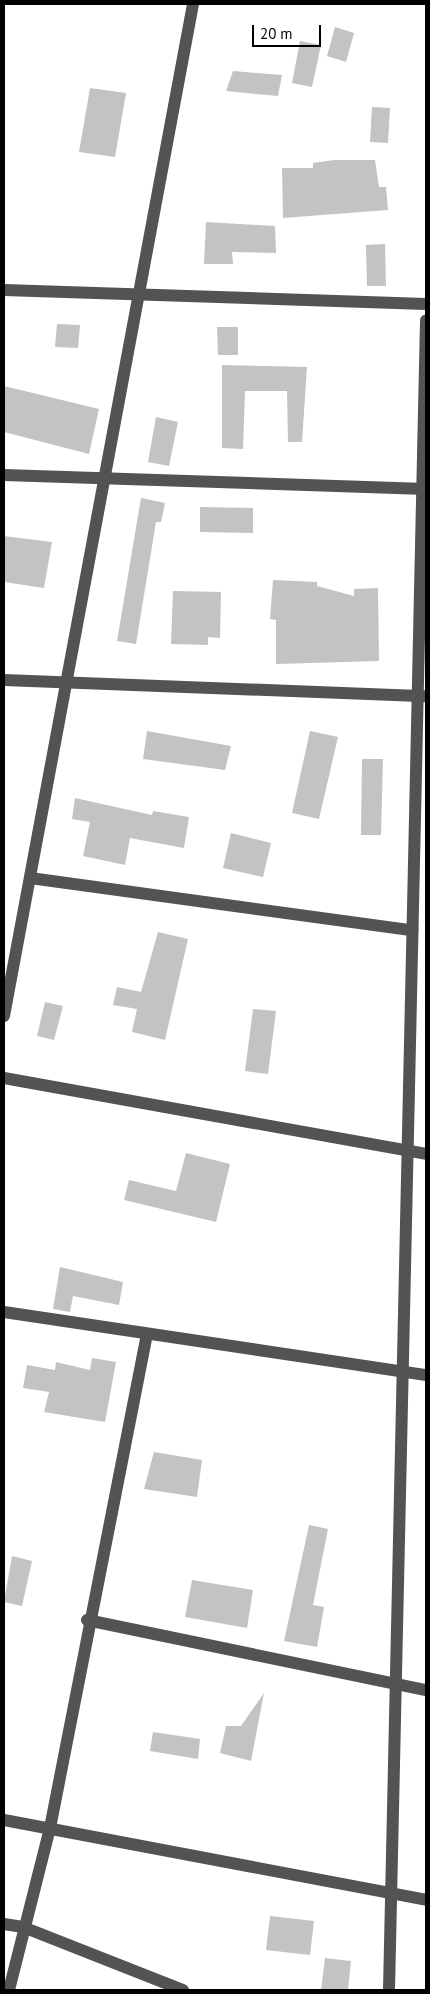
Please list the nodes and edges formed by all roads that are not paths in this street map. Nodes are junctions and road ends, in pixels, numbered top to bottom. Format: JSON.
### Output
{"nodes":[{"id":1,"x":193,"y":4,"type":"edge"},
{"id":2,"x":4,"y":290,"type":"edge"},
{"id":3,"x":141,"y":294,"type":"junction"},
{"id":4,"x":426,"y":304,"type":"edge"},
{"id":5,"x":426,"y":320,"type":"edge"},
{"id":6,"x":4,"y":475,"type":"edge"},
{"id":7,"x":106,"y":479,"type":"junction"},
{"id":8,"x":423,"y":489,"type":"edge"},
{"id":9,"x":4,"y":680,"type":"edge"},
{"id":10,"x":67,"y":683,"type":"junction"},
{"id":11,"x":422,"y":696,"type":"edge"},
{"id":12,"x":30,"y":878,"type":"junction"},
{"id":13,"x":412,"y":930,"type":"junction"},
{"id":14,"x":4,"y":1016,"type":"edge"},
{"id":15,"x":4,"y":1078,"type":"edge"},
{"id":16,"x":406,"y":1150,"type":"junction"},
{"id":17,"x":426,"y":1154,"type":"edge"},
{"id":18,"x":4,"y":1312,"type":"edge"},
{"id":19,"x":148,"y":1334,"type":"junction"},
{"id":20,"x":402,"y":1372,"type":"junction"},
{"id":21,"x":426,"y":1375,"type":"edge"},
{"id":22,"x":87,"y":1620,"type":"junction"},
{"id":23,"x":393,"y":1683,"type":"junction"},
{"id":24,"x":426,"y":1690,"type":"edge"},
{"id":25,"x":4,"y":1820,"type":"edge"},
{"id":26,"x":50,"y":1828,"type":"junction"},
{"id":27,"x":394,"y":1891,"type":"junction"},
{"id":28,"x":426,"y":1900,"type":"edge"},
{"id":29,"x":4,"y":1924,"type":"edge"},
{"id":30,"x":23,"y":1927,"type":"junction"},
{"id":31,"x":9,"y":1990,"type":"edge"},
{"id":32,"x":183,"y":1990,"type":"edge"},
{"id":33,"x":389,"y":1990,"type":"edge"}],
"edges":[{"from":1,"to":3,"type":"street"},
{"from":2,"to":3,"type":"street"},
{"from":3,"to":4,"type":"street"},
{"from":3,"to":7,"type":"street"},
{"from":5,"to":8,"type":"street"},
{"from":6,"to":7,"type":"street"},
{"from":7,"to":8,"type":"street"},
{"from":7,"to":10,"type":"street"},
{"from":8,"to":11,"type":"street"},
{"from":9,"to":10,"type":"street"},
{"from":10,"to":11,"type":"street"},
{"from":10,"to":12,"type":"street"},
{"from":11,"to":13,"type":"street"},
{"from":12,"to":13,"type":"street"},
{"from":12,"to":14,"type":"street"},
{"from":13,"to":16,"type":"street"},
{"from":15,"to":16,"type":"street"},
{"from":16,"to":17,"type":"street"},
{"from":16,"to":20,"type":"street"},
{"from":18,"to":19,"type":"street"},
{"from":19,"to":20,"type":"street"},
{"from":19,"to":22,"type":"street"},
{"from":20,"to":21,"type":"street"},
{"from":20,"to":23,"type":"street"},
{"from":22,"to":23,"type":"street"},
{"from":22,"to":26,"type":"street"},
{"from":23,"to":24,"type":"street"},
{"from":23,"to":27,"type":"street"},
{"from":25,"to":26,"type":"street"},
{"from":26,"to":27,"type":"street"},
{"from":26,"to":30,"type":"street"},
{"from":27,"to":28,"type":"street"},
{"from":27,"to":33,"type":"street"},
{"from":29,"to":30,"type":"street"},
{"from":30,"to":31,"type":"street"},
{"from":30,"to":32,"type":"street"}]}
